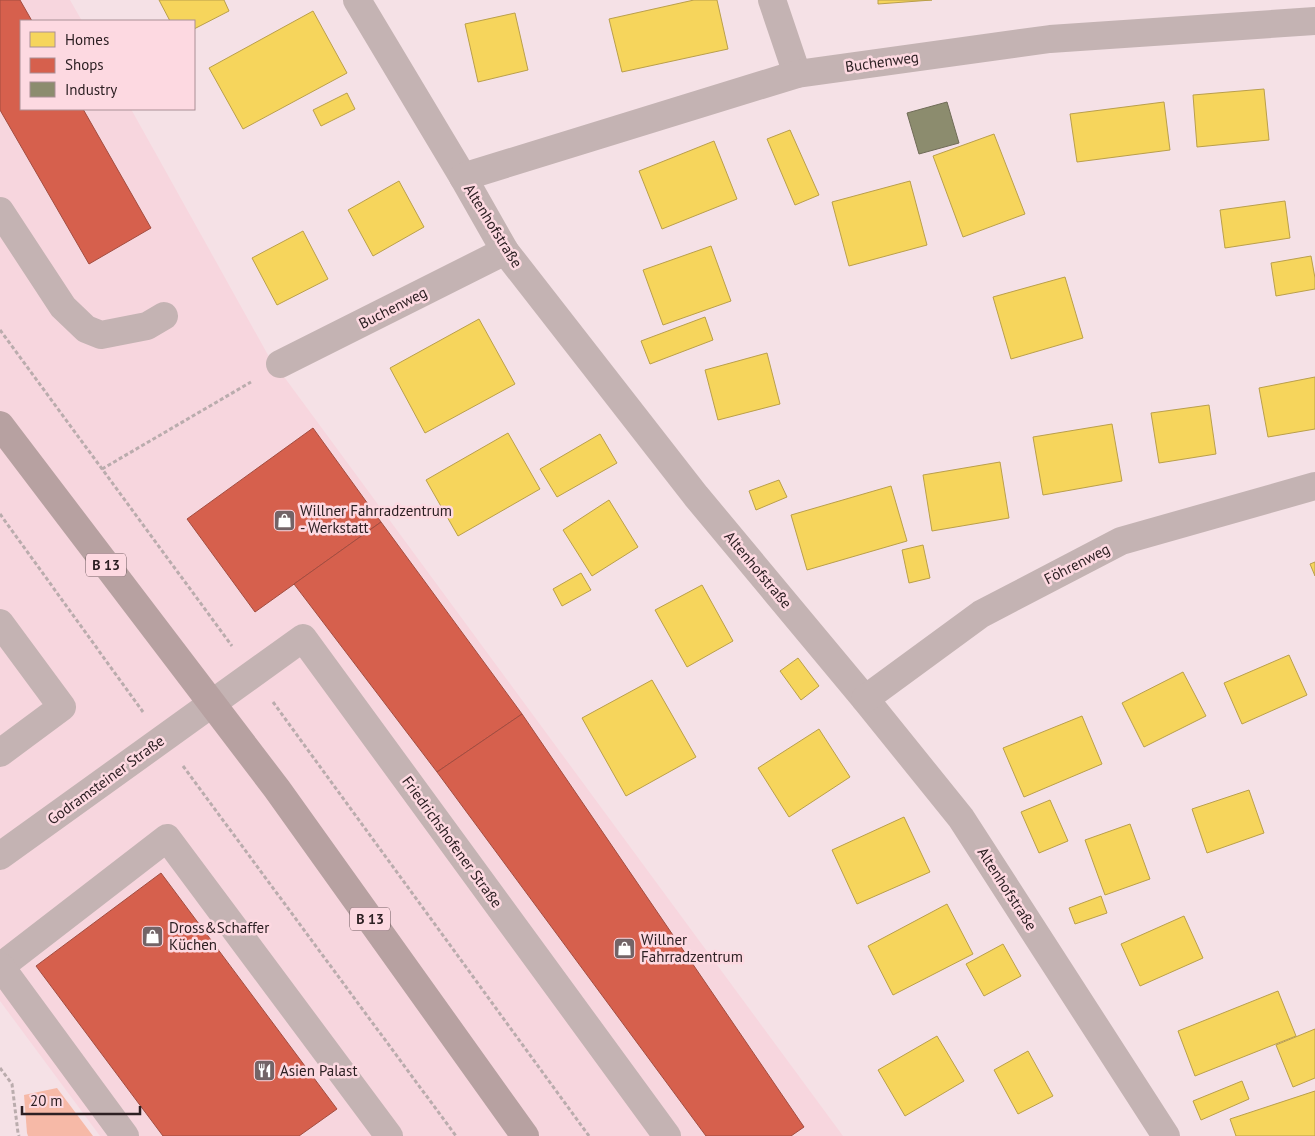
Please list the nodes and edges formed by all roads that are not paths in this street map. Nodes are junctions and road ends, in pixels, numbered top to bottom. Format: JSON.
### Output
{"nodes":[{"id":1,"x":357,"y":0,"type":"edge"},
{"id":2,"x":772,"y":0,"type":"edge"},
{"id":3,"x":1314,"y":27,"type":"edge"},
{"id":4,"x":797,"y":74,"type":"junction"},
{"id":5,"x":463,"y":177,"type":"junction"},
{"id":6,"x":0,"y":211,"type":"edge"},
{"id":7,"x":505,"y":251,"type":"junction"},
{"id":8,"x":164,"y":316,"type":"dead end"},
{"id":9,"x":280,"y":364,"type":"road end"},
{"id":10,"x":0,"y":425,"type":"edge"},
{"id":11,"x":1315,"y":486,"type":"edge"},
{"id":12,"x":0,"y":623,"type":"edge"},
{"id":13,"x":865,"y":699,"type":"junction"},
{"id":14,"x":212,"y":704,"type":"junction"},
{"id":15,"x":0,"y":753,"type":"edge"},
{"id":16,"x":0,"y":856,"type":"edge"},
{"id":17,"x":0,"y":967,"type":"edge"},
{"id":18,"x":125,"y":1136,"type":"edge"},
{"id":19,"x":390,"y":1136,"type":"edge"},
{"id":20,"x":525,"y":1136,"type":"edge"},
{"id":21,"x":667,"y":1136,"type":"edge"},
{"id":22,"x":1166,"y":1136,"type":"edge"}],
"edges":[{"from":1,"to":5,"type":"street","name":"Altenhofstraße"},
{"from":2,"to":4,"type":"street"},
{"from":3,"to":4,"type":"street","name":"Buchenweg"},
{"from":4,"to":5,"type":"street","name":"Buchenweg"},
{"from":5,"to":7,"type":"street","name":"Altenhofstraße"},
{"from":6,"to":8,"type":"street"},
{"from":7,"to":9,"type":"street","name":"Buchenweg"},
{"from":7,"to":13,"type":"street","name":"Altenhofstraße"},
{"from":10,"to":14,"type":"main road","number":"B 13"},
{"from":11,"to":13,"type":"street","name":"Föhrenweg"},
{"from":12,"to":15,"type":"street"},
{"from":13,"to":22,"type":"street","name":"Altenhofstraße"},
{"from":14,"to":16,"type":"street","name":"Godramsteiner Straße"},
{"from":14,"to":20,"type":"main road","number":"B 13"},
{"from":14,"to":21,"type":"street","name":"Friedrichshofener Straße"},
{"from":17,"to":18,"type":"street"},
{"from":17,"to":19,"type":"street"}]}
